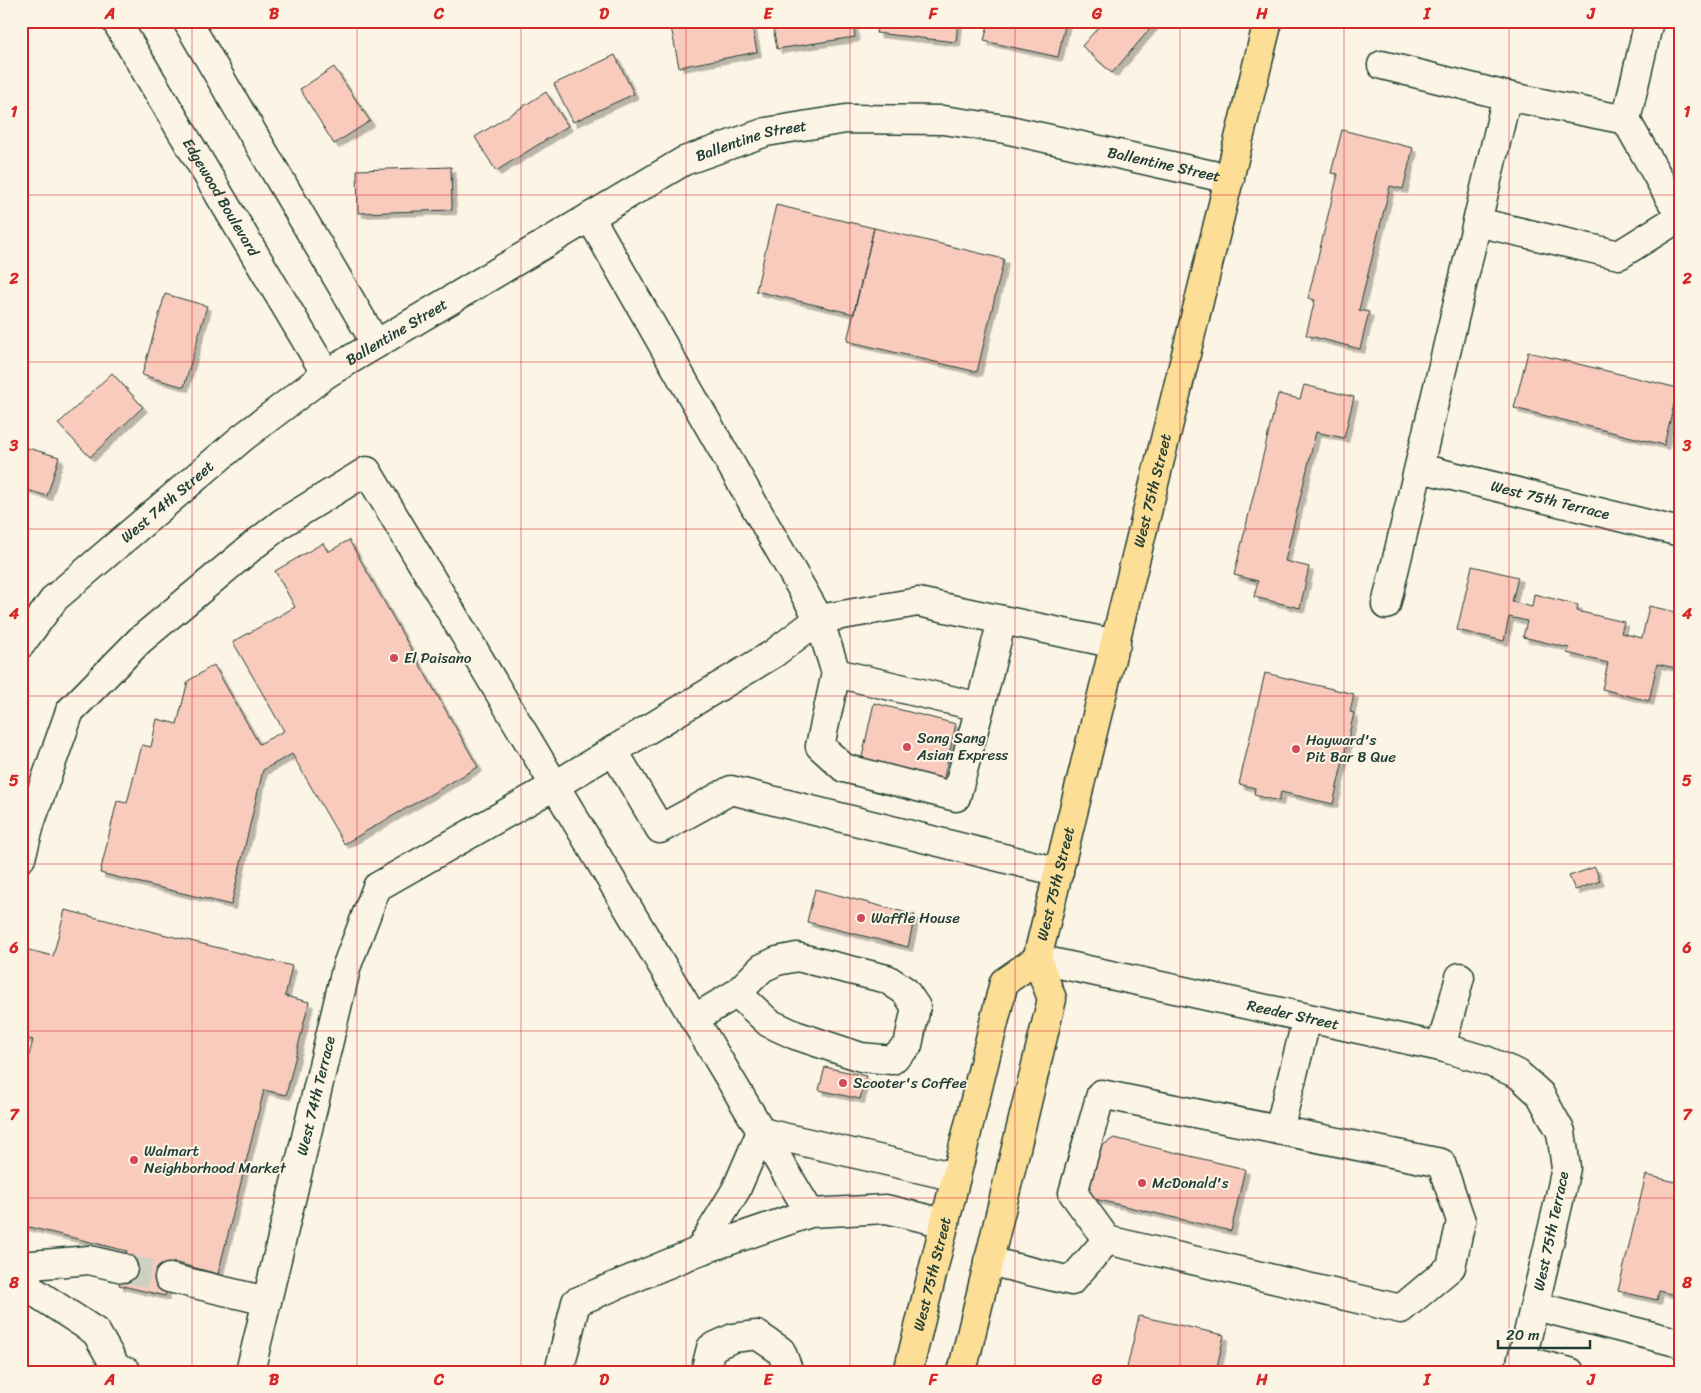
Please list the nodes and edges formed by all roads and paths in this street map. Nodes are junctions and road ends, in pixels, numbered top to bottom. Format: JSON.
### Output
{"nodes":[{"id":1,"x":116,"y":21,"type":"edge"},
{"id":2,"x":187,"y":21,"type":"edge"},
{"id":3,"x":1268,"y":21,"type":"edge"},
{"id":4,"x":1649,"y":21,"type":"edge"},
{"id":5,"x":1382,"y":65,"type":"dead end"},
{"id":6,"x":1507,"y":96,"type":"junction"},
{"id":7,"x":1626,"y":120,"type":"junction"},
{"id":8,"x":1230,"y":179,"type":"junction"},
{"id":9,"x":1680,"y":216,"type":"edge"},
{"id":10,"x":590,"y":217,"type":"junction"},
{"id":11,"x":1477,"y":222,"type":"junction"},
{"id":12,"x":376,"y":344,"type":"junction"},
{"id":13,"x":326,"y":374,"type":"junction"},
{"id":14,"x":1420,"y":468,"type":"junction"},
{"id":15,"x":1680,"y":532,"type":"edge"},
{"id":16,"x":1386,"y":605,"type":"dead end"},
{"id":17,"x":819,"y":619,"type":"junction"},
{"id":18,"x":1002,"y":620,"type":"junction"},
{"id":19,"x":21,"y":644,"type":"edge"},
{"id":20,"x":1116,"y":644,"type":"junction"},
{"id":21,"x":836,"y":673,"type":"junction"},
{"id":22,"x":980,"y":706,"type":"junction"},
{"id":23,"x":614,"y":750,"type":"junction"},
{"id":24,"x":554,"y":786,"type":"junction"},
{"id":25,"x":21,"y":858,"type":"edge"},
{"id":26,"x":1059,"y":872,"type":"junction"},
{"id":27,"x":1037,"y":959,"type":"junction"},
{"id":28,"x":1460,"y":977,"type":"dead end"},
{"id":29,"x":737,"y":993,"type":"junction"},
{"id":30,"x":1307,"y":1018,"type":"junction"},
{"id":31,"x":694,"y":1019,"type":"junction"},
{"id":32,"x":1441,"y":1047,"type":"junction"},
{"id":33,"x":1540,"y":1094,"type":"joint"},
{"id":34,"x":1278,"y":1130,"type":"junction"},
{"id":35,"x":761,"y":1132,"type":"junction"},
{"id":36,"x":956,"y":1177,"type":"junction"},
{"id":37,"x":810,"y":1213,"type":"junction"},
{"id":38,"x":945,"y":1223,"type":"junction"},
{"id":39,"x":1107,"y":1240,"type":"junction"},
{"id":40,"x":699,"y":1251,"type":"junction"},
{"id":41,"x":988,"y":1261,"type":"junction"},
{"id":42,"x":21,"y":1266,"type":"edge"},
{"id":43,"x":123,"y":1268,"type":"tunnel mouth"},
{"id":44,"x":169,"y":1278,"type":"tunnel mouth"},
{"id":45,"x":21,"y":1283,"type":"edge"},
{"id":46,"x":267,"y":1301,"type":"junction"},
{"id":47,"x":1535,"y":1306,"type":"junction"},
{"id":48,"x":1680,"y":1343,"type":"edge"},
{"id":49,"x":1521,"y":1366,"type":"edge"},
{"id":50,"x":128,"y":1372,"type":"edge"},
{"id":51,"x":250,"y":1372,"type":"edge"},
{"id":52,"x":559,"y":1372,"type":"edge"},
{"id":53,"x":705,"y":1372,"type":"edge"},
{"id":54,"x":789,"y":1372,"type":"edge"},
{"id":55,"x":908,"y":1372,"type":"edge"},
{"id":56,"x":962,"y":1372,"type":"edge"},
{"id":57,"x":1570,"y":1372,"type":"edge"}],
"edges":[{"from":1,"to":13,"type":"street","name":"Edgewood Boulevard"},
{"from":2,"to":12,"type":"street"},
{"from":3,"to":8,"type":"main road","name":"West 75th Street"},
{"from":4,"to":7,"type":"street"},
{"from":5,"to":6,"type":"street"},
{"from":6,"to":7,"type":"street"},
{"from":6,"to":11,"type":"street"},
{"from":7,"to":9,"type":"street"},
{"from":8,"to":10,"type":"street","name":"Ballentine Street"},
{"from":8,"to":20,"type":"main road","name":"West 75th Street"},
{"from":9,"to":11,"type":"street"},
{"from":10,"to":12,"type":"street","name":"Ballentine Street"},
{"from":10,"to":17,"type":"street"},
{"from":11,"to":14,"type":"street"},
{"from":12,"to":13,"type":"street","name":"Ballentine Street"},
{"from":13,"to":19,"type":"street","name":"West 74th Street"},
{"from":14,"to":15,"type":"street","name":"West 75th Terrace"},
{"from":14,"to":16,"type":"street"},
{"from":17,"to":18,"type":"street"},
{"from":17,"to":21,"type":"street"},
{"from":17,"to":23,"type":"street","name":"West 74th Terrace"},
{"from":18,"to":20,"type":"street"},
{"from":18,"to":22,"type":"street"},
{"from":20,"to":26,"type":"main road","name":"West 75th Street"},
{"from":21,"to":22,"type":"street"},
{"from":21,"to":22,"type":"street"},
{"from":23,"to":24,"type":"street","name":"West 74th Terrace"},
{"from":23,"to":26,"type":"street"},
{"from":24,"to":25,"type":"street"},
{"from":24,"to":31,"type":"street"},
{"from":24,"to":46,"type":"street","name":"West 74th Terrace"},
{"from":26,"to":27,"type":"main road","name":"West 75th Street"},
{"from":27,"to":30,"type":"street","name":"Reeder Street"},
{"from":27,"to":36,"type":"main road","name":"West 75th Street"},
{"from":27,"to":41,"type":"main road","name":"West 75th Street"},
{"from":28,"to":32,"type":"street"},
{"from":29,"to":29,"type":"street"},
{"from":29,"to":31,"type":"street"},
{"from":30,"to":32,"type":"street","name":"Reeder Street"},
{"from":30,"to":34,"type":"street"},
{"from":31,"to":35,"type":"street"},
{"from":32,"to":33,"type":"street","name":"Reeder Street"},
{"from":33,"to":47,"type":"street","name":"West 75th Terrace"},
{"from":34,"to":39,"type":"street"},
{"from":34,"to":39,"type":"street"},
{"from":35,"to":36,"type":"street"},
{"from":35,"to":37,"type":"street"},
{"from":35,"to":40,"type":"street"},
{"from":36,"to":38,"type":"main road","name":"West 75th Street"},
{"from":37,"to":38,"type":"street"},
{"from":37,"to":40,"type":"street"},
{"from":38,"to":55,"type":"main road","name":"West 75th Street"},
{"from":39,"to":41,"type":"street"},
{"from":40,"to":52,"type":"street"},
{"from":41,"to":56,"type":"main road","name":"West 75th Street"},
{"from":42,"to":43,"type":"street"},
{"from":44,"to":46,"type":"street"},
{"from":45,"to":50,"type":"street"},
{"from":46,"to":51,"type":"street","name":"West 74th Terrace"},
{"from":47,"to":48,"type":"street"},
{"from":47,"to":49,"type":"street","name":"West 75th Terrace"},
{"from":49,"to":57,"type":"street"},
{"from":53,"to":54,"type":"street"}]}
